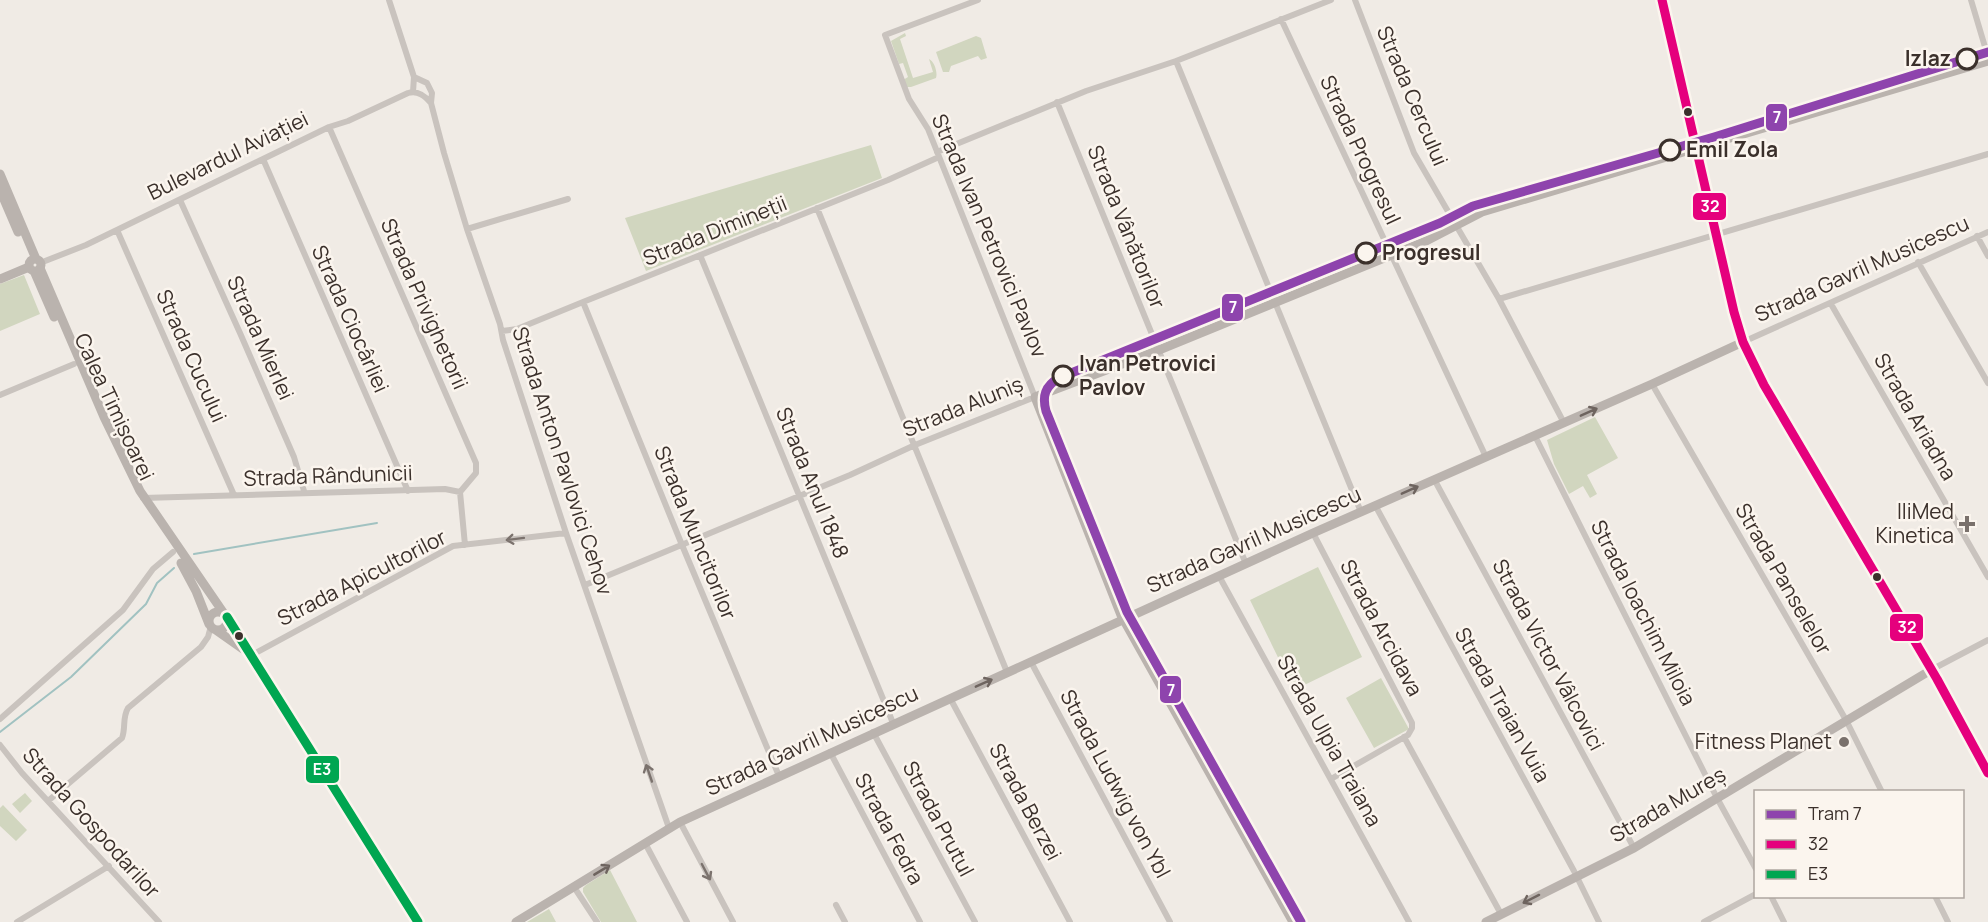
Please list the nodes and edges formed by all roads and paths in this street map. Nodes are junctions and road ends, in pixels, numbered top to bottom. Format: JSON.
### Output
{"nodes":[{"id":1,"x":389,"y":0,"type":"edge"},
{"id":2,"x":978,"y":0,"type":"edge"},
{"id":3,"x":1331,"y":0,"type":"edge"},
{"id":4,"x":1354,"y":0,"type":"edge"},
{"id":5,"x":1662,"y":0,"type":"edge"},
{"id":6,"x":1971,"y":0,"type":"edge"},
{"id":7,"x":1281,"y":19,"type":"junction"},
{"id":8,"x":1988,"y":57,"type":"edge"},
{"id":9,"x":1176,"y":61,"type":"junction"},
{"id":10,"x":1988,"y":62,"type":"edge"},
{"id":11,"x":414,"y":77,"type":"junction"},
{"id":12,"x":413,"y":92,"type":"junction"},
{"id":13,"x":1057,"y":102,"type":"junction"},
{"id":14,"x":432,"y":103,"type":"junction"},
{"id":15,"x":329,"y":127,"type":"junction"},
{"id":16,"x":1697,"y":149,"type":"junction"},
{"id":17,"x":938,"y":154,"type":"junction"},
{"id":18,"x":1988,"y":154,"type":"edge"},
{"id":19,"x":263,"y":159,"type":"junction"},
{"id":20,"x":0,"y":174,"type":"edge"},
{"id":21,"x":0,"y":190,"type":"edge"},
{"id":22,"x":180,"y":200,"type":"junction"},
{"id":23,"x":568,"y":200,"type":"dead end"},
{"id":24,"x":817,"y":208,"type":"junction"},
{"id":25,"x":1455,"y":225,"type":"junction"},
{"id":26,"x":467,"y":229,"type":"junction"},
{"id":27,"x":117,"y":230,"type":"junction"},
{"id":28,"x":1988,"y":232,"type":"edge"},
{"id":29,"x":1716,"y":235,"type":"junction"},
{"id":30,"x":1977,"y":237,"type":"junction"},
{"id":31,"x":1391,"y":254,"type":"junction"},
{"id":32,"x":700,"y":255,"type":"junction"},
{"id":33,"x":1988,"y":256,"type":"edge"},
{"id":34,"x":1918,"y":262,"type":"junction"},
{"id":35,"x":35,"y":265,"type":"junction"},
{"id":36,"x":0,"y":279,"type":"edge"},
{"id":37,"x":1499,"y":299,"type":"junction"},
{"id":38,"x":583,"y":302,"type":"junction"},
{"id":39,"x":1275,"y":303,"type":"junction"},
{"id":40,"x":1831,"y":304,"type":"junction"},
{"id":41,"x":501,"y":331,"type":"junction"},
{"id":42,"x":1743,"y":342,"type":"junction"},
{"id":43,"x":1159,"y":350,"type":"junction"},
{"id":44,"x":74,"y":364,"type":"junction"},
{"id":45,"x":1988,"y":383,"type":"edge"},
{"id":46,"x":1652,"y":384,"type":"junction"},
{"id":47,"x":0,"y":395,"type":"edge"},
{"id":48,"x":1035,"y":397,"type":"junction"},
{"id":49,"x":1564,"y":423,"type":"junction"},
{"id":50,"x":1535,"y":436,"type":"junction"},
{"id":51,"x":915,"y":445,"type":"junction"},
{"id":52,"x":1486,"y":457,"type":"junction"},
{"id":53,"x":1434,"y":479,"type":"junction"},
{"id":54,"x":304,"y":491,"type":"junction"},
{"id":55,"x":408,"y":491,"type":"junction"},
{"id":56,"x":460,"y":492,"type":"junction"},
{"id":57,"x":234,"y":495,"type":"junction"},
{"id":58,"x":800,"y":496,"type":"junction"},
{"id":59,"x":143,"y":498,"type":"junction"},
{"id":60,"x":1375,"y":505,"type":"junction"},
{"id":61,"x":1361,"y":512,"type":"junction"},
{"id":62,"x":566,"y":533,"type":"junction"},
{"id":63,"x":1313,"y":533,"type":"junction"},
{"id":64,"x":465,"y":545,"type":"junction"},
{"id":65,"x":682,"y":545,"type":"junction"},
{"id":66,"x":176,"y":551,"type":"junction"},
{"id":67,"x":1246,"y":564,"type":"junction"},
{"id":68,"x":1219,"y":576,"type":"junction"},
{"id":69,"x":1988,"y":577,"type":"edge"},
{"id":70,"x":585,"y":585,"type":"junction"},
{"id":71,"x":226,"y":616,"type":"junction"},
{"id":72,"x":1123,"y":619,"type":"junction"},
{"id":73,"x":212,"y":627,"type":"junction"},
{"id":74,"x":1988,"y":639,"type":"edge"},
{"id":75,"x":248,"y":654,"type":"junction"},
{"id":76,"x":1030,"y":662,"type":"junction"},
{"id":77,"x":1931,"y":670,"type":"junction"},
{"id":78,"x":1008,"y":672,"type":"junction"},
{"id":79,"x":950,"y":698,"type":"junction"},
{"id":80,"x":0,"y":719,"type":"edge"},
{"id":81,"x":1846,"y":720,"type":"junction"},
{"id":82,"x":893,"y":723,"type":"junction"},
{"id":83,"x":873,"y":732,"type":"junction"},
{"id":84,"x":1404,"y":737,"type":"junction"},
{"id":85,"x":0,"y":745,"type":"edge"},
{"id":86,"x":830,"y":752,"type":"junction"},
{"id":87,"x":1988,"y":773,"type":"edge"},
{"id":88,"x":779,"y":776,"type":"junction"},
{"id":89,"x":1331,"y":779,"type":"junction"},
{"id":90,"x":1881,"y":790,"type":"edge"},
{"id":91,"x":1717,"y":798,"type":"junction"},
{"id":92,"x":48,"y":801,"type":"junction"},
{"id":93,"x":680,"y":822,"type":"junction"},
{"id":94,"x":669,"y":828,"type":"junction"},
{"id":95,"x":645,"y":843,"type":"junction"},
{"id":96,"x":1634,"y":848,"type":"junction"},
{"id":97,"x":109,"y":866,"type":"junction"},
{"id":98,"x":1754,"y":867,"type":"edge"},
{"id":99,"x":1576,"y":876,"type":"junction"},
{"id":100,"x":574,"y":887,"type":"junction"},
{"id":101,"x":1754,"y":895,"type":"edge"},
{"id":102,"x":1771,"y":898,"type":"edge"},
{"id":103,"x":1936,"y":898,"type":"edge"},
{"id":104,"x":836,"y":905,"type":"dead end"},
{"id":105,"x":1501,"y":914,"type":"junction"},
{"id":106,"x":16,"y":922,"type":"edge"},
{"id":107,"x":159,"y":922,"type":"edge"},
{"id":108,"x":418,"y":922,"type":"edge"},
{"id":109,"x":516,"y":922,"type":"edge"},
{"id":110,"x":597,"y":922,"type":"edge"},
{"id":111,"x":687,"y":922,"type":"edge"},
{"id":112,"x":733,"y":922,"type":"edge"},
{"id":113,"x":845,"y":922,"type":"edge"},
{"id":114,"x":920,"y":922,"type":"edge"},
{"id":115,"x":975,"y":922,"type":"edge"},
{"id":116,"x":1070,"y":922,"type":"edge"},
{"id":117,"x":1170,"y":922,"type":"edge"},
{"id":118,"x":1293,"y":922,"type":"edge"},
{"id":119,"x":1409,"y":922,"type":"edge"},
{"id":120,"x":1486,"y":922,"type":"edge"},
{"id":121,"x":1599,"y":922,"type":"edge"},
{"id":122,"x":1704,"y":922,"type":"edge"},
{"id":123,"x":1784,"y":922,"type":"edge"},
{"id":124,"x":1948,"y":922,"type":"edge"}],
"edges":[{"from":1,"to":11,"type":"street"},
{"from":2,"to":17,"type":"street","name":"Strada Ivan Petrovici Pavlov"},
{"from":3,"to":7,"type":"street","name":"Strada Dimineții"},
{"from":4,"to":25,"type":"street","name":"Strada Cercului"},
{"from":5,"to":16,"type":"street"},
{"from":6,"to":8,"type":"street"},
{"from":7,"to":9,"type":"street","name":"Strada Dimineții"},
{"from":7,"to":31,"type":"street","name":"Strada Progresul"},
{"from":9,"to":13,"type":"street","name":"Strada Dimineții"},
{"from":9,"to":39,"type":"street"},
{"from":10,"to":16,"type":"street","name":"Strada Aluniș"},
{"from":11,"to":12,"type":"street"},
{"from":11,"to":14,"type":"street","name":"Strada Anton Pavlovici Cehov"},
{"from":12,"to":14,"type":"street"},
{"from":12,"to":15,"type":"street","name":"Bulevardul Aviației"},
{"from":13,"to":17,"type":"street","name":"Strada Dimineții"},
{"from":13,"to":43,"type":"street","name":"Strada Vânătorilor"},
{"from":14,"to":26,"type":"street","name":"Strada Anton Pavlovici Cehov"},
{"from":15,"to":19,"type":"street","name":"Bulevardul Aviației"},
{"from":15,"to":56,"type":"street","name":"Strada Privighetorii"},
{"from":16,"to":25,"type":"street","name":"Strada Aluniș"},
{"from":16,"to":29,"type":"street"},
{"from":17,"to":24,"type":"street","name":"Strada Dimineții"},
{"from":17,"to":48,"type":"street","name":"Strada Ivan Petrovici Pavlov"},
{"from":18,"to":29,"type":"street"},
{"from":19,"to":22,"type":"street","name":"Bulevardul Aviației"},
{"from":19,"to":55,"type":"street","name":"Strada Ciocârliei"},
{"from":20,"to":35,"type":"street","name":"Calea Timișoarei"},
{"from":21,"to":35,"type":"street","name":"Calea Timișoarei"},
{"from":22,"to":27,"type":"street","name":"Bulevardul Aviației"},
{"from":22,"to":54,"type":"street","name":"Strada Mierlei"},
{"from":23,"to":26,"type":"street"},
{"from":24,"to":32,"type":"street","name":"Strada Dimineții"},
{"from":24,"to":51,"type":"street"},
{"from":25,"to":31,"type":"street","name":"Strada Aluniș"},
{"from":25,"to":37,"type":"street","name":"Strada Cercului"},
{"from":26,"to":41,"type":"street","name":"Strada Anton Pavlovici Cehov"},
{"from":27,"to":35,"type":"street","name":"Bulevardul Aviației"},
{"from":27,"to":57,"type":"street","name":"Strada Cucului"},
{"from":28,"to":30,"type":"street","name":"Strada Gavril Musicescu"},
{"from":29,"to":37,"type":"street"},
{"from":29,"to":42,"type":"street"},
{"from":30,"to":33,"type":"street"},
{"from":30,"to":34,"type":"street","name":"Strada Gavril Musicescu"},
{"from":31,"to":39,"type":"street","name":"Strada Aluniș"},
{"from":31,"to":52,"type":"street","name":"Strada Progresul"},
{"from":32,"to":38,"type":"street","name":"Strada Dimineții"},
{"from":32,"to":58,"type":"street","name":"Strada Anul 1848"},
{"from":34,"to":40,"type":"street","name":"Strada Gavril Musicescu"},
{"from":34,"to":45,"type":"street"},
{"from":35,"to":36,"type":"street","name":"Bulevardul Aviației"},
{"from":35,"to":44,"type":"street","name":"Calea Timișoarei"},
{"from":35,"to":59,"type":"street","name":"Calea Timișoarei"},
{"from":37,"to":49,"type":"street","name":"Strada Cercului"},
{"from":38,"to":41,"type":"street","name":"Strada Dimineții"},
{"from":38,"to":65,"type":"street","name":"Strada Muncitorilor"},
{"from":39,"to":43,"type":"street","name":"Strada Aluniș"},
{"from":39,"to":61,"type":"street"},
{"from":40,"to":42,"type":"street","name":"Strada Gavril Musicescu"},
{"from":40,"to":69,"type":"street","name":"Strada Ariadna"},
{"from":41,"to":62,"type":"street","name":"Strada Anton Pavlovici Cehov"},
{"from":42,"to":46,"type":"street","name":"Strada Gavril Musicescu"},
{"from":42,"to":77,"type":"street"},
{"from":43,"to":48,"type":"street","name":"Strada Aluniș"},
{"from":43,"to":67,"type":"street","name":"Strada Vânătorilor"},
{"from":44,"to":47,"type":"street"},
{"from":44,"to":66,"type":"street","name":"Calea Timișoarei"},
{"from":49,"to":46,"type":"street","name":"Strada Gavril Musicescu","one_way":true},
{"from":46,"to":81,"type":"street","name":"Strada Panselelor"},
{"from":48,"to":51,"type":"street","name":"Strada Aluniș"},
{"from":48,"to":72,"type":"street","name":"Strada Ivan Petrovici Pavlov"},
{"from":49,"to":50,"type":"street","name":"Strada Gavril Musicescu"},
{"from":50,"to":52,"type":"street","name":"Strada Gavril Musicescu"},
{"from":50,"to":91,"type":"street","name":"Strada Ioachim Miloia"},
{"from":51,"to":58,"type":"street","name":"Strada Aluniș"},
{"from":51,"to":78,"type":"street"},
{"from":52,"to":53,"type":"street","name":"Strada Gavril Musicescu"},
{"from":60,"to":53,"type":"street","name":"Strada Gavril Musicescu","one_way":true},
{"from":53,"to":96,"type":"street","name":"Strada Victor Vâlcovici"},
{"from":54,"to":55,"type":"street","name":"Strada Rândunicii"},
{"from":54,"to":57,"type":"street","name":"Strada Rândunicii"},
{"from":55,"to":56,"type":"street","name":"Strada Rândunicii"},
{"from":56,"to":64,"type":"street"},
{"from":57,"to":59,"type":"street","name":"Strada Rândunicii"},
{"from":58,"to":65,"type":"street","name":"Strada Aluniș"},
{"from":58,"to":82,"type":"street","name":"Strada Anul 1848"},
{"from":59,"to":66,"type":"street","name":"Calea Timișoarei"},
{"from":60,"to":61,"type":"street","name":"Strada Gavril Musicescu"},
{"from":60,"to":99,"type":"street","name":"Strada Traian Vuia"},
{"from":61,"to":63,"type":"street","name":"Strada Gavril Musicescu"},
{"from":62,"to":64,"type":"street","name":"Strada Apicultorilor","one_way":true},
{"from":62,"to":70,"type":"street","name":"Strada Anton Pavlovici Cehov"},
{"from":63,"to":67,"type":"street","name":"Strada Gavril Musicescu"},
{"from":63,"to":84,"type":"street","name":"Strada Arcidava"},
{"from":64,"to":75,"type":"street","name":"Strada Apicultorilor"},
{"from":65,"to":70,"type":"street","name":"Strada Aluniș"},
{"from":65,"to":88,"type":"street","name":"Strada Muncitorilor"},
{"from":66,"to":71,"type":"street"},
{"from":66,"to":73,"type":"street"},
{"from":66,"to":80,"type":"street"},
{"from":67,"to":68,"type":"street","name":"Strada Gavril Musicescu"},
{"from":68,"to":72,"type":"street","name":"Strada Gavril Musicescu"},
{"from":68,"to":89,"type":"street","name":"Strada Ulpia Traiana"},
{"from":94,"to":70,"type":"street","name":"Strada Anton Pavlovici Cehov","one_way":true},
{"from":71,"to":73,"type":"street"},
{"from":71,"to":73,"type":"street"},
{"from":71,"to":75,"type":"street"},
{"from":72,"to":76,"type":"street","name":"Strada Gavril Musicescu"},
{"from":72,"to":118,"type":"street","name":"Strada Ivan Petrovici Pavlov"},
{"from":73,"to":75,"type":"street"},
{"from":73,"to":92,"type":"street"},
{"from":74,"to":77,"type":"street","name":"Strada Mureș"},
{"from":75,"to":108,"type":"street"},
{"from":76,"to":78,"type":"street","name":"Strada Gavril Musicescu"},
{"from":76,"to":117,"type":"street","name":"Strada Ludwig von Ybl"},
{"from":77,"to":81,"type":"street","name":"Strada Mureș"},
{"from":77,"to":87,"type":"street"},
{"from":79,"to":78,"type":"street","name":"Strada Gavril Musicescu","one_way":true},
{"from":79,"to":82,"type":"street","name":"Strada Gavril Musicescu"},
{"from":79,"to":116,"type":"street","name":"Strada Berzei"},
{"from":81,"to":90,"type":"street","name":"Strada Panselelor"},
{"from":81,"to":91,"type":"street","name":"Strada Mureș"},
{"from":82,"to":83,"type":"street","name":"Strada Gavril Musicescu"},
{"from":83,"to":86,"type":"street","name":"Strada Gavril Musicescu"},
{"from":83,"to":115,"type":"street","name":"Strada Prutul"},
{"from":84,"to":89,"type":"street"},
{"from":84,"to":105,"type":"street"},
{"from":85,"to":92,"type":"street","name":"Strada Gospodarilor"},
{"from":86,"to":88,"type":"street","name":"Strada Gavril Musicescu"},
{"from":86,"to":114,"type":"street","name":"Strada Fedra"},
{"from":88,"to":93,"type":"street","name":"Strada Gavril Musicescu"},
{"from":89,"to":119,"type":"street","name":"Strada Ulpia Traiana"},
{"from":91,"to":96,"type":"street","name":"Strada Mureș"},
{"from":91,"to":98,"type":"street","name":"Strada Ioachim Miloia"},
{"from":92,"to":97,"type":"street","name":"Strada Gospodarilor"},
{"from":93,"to":94,"type":"street","name":"Strada Gavril Musicescu"},
{"from":93,"to":112,"type":"street","one_way":true},
{"from":94,"to":95,"type":"street","name":"Strada Gavril Musicescu"},
{"from":100,"to":95,"type":"street","name":"Strada Gavril Musicescu","one_way":true},
{"from":95,"to":111,"type":"street"},
{"from":96,"to":99,"type":"street","name":"Strada Mureș"},
{"from":97,"to":106,"type":"street"},
{"from":97,"to":107,"type":"street","name":"Strada Gospodarilor"},
{"from":99,"to":105,"type":"street","name":"Strada Mureș","one_way":true},
{"from":99,"to":121,"type":"street","name":"Strada Traian Vuia"},
{"from":100,"to":109,"type":"street","name":"Strada Gavril Musicescu"},
{"from":100,"to":110,"type":"street"},
{"from":101,"to":122,"type":"street"},
{"from":102,"to":123,"type":"street"},
{"from":103,"to":124,"type":"street"},
{"from":104,"to":113,"type":"street"},
{"from":105,"to":120,"type":"street","name":"Strada Mureș"}]}
